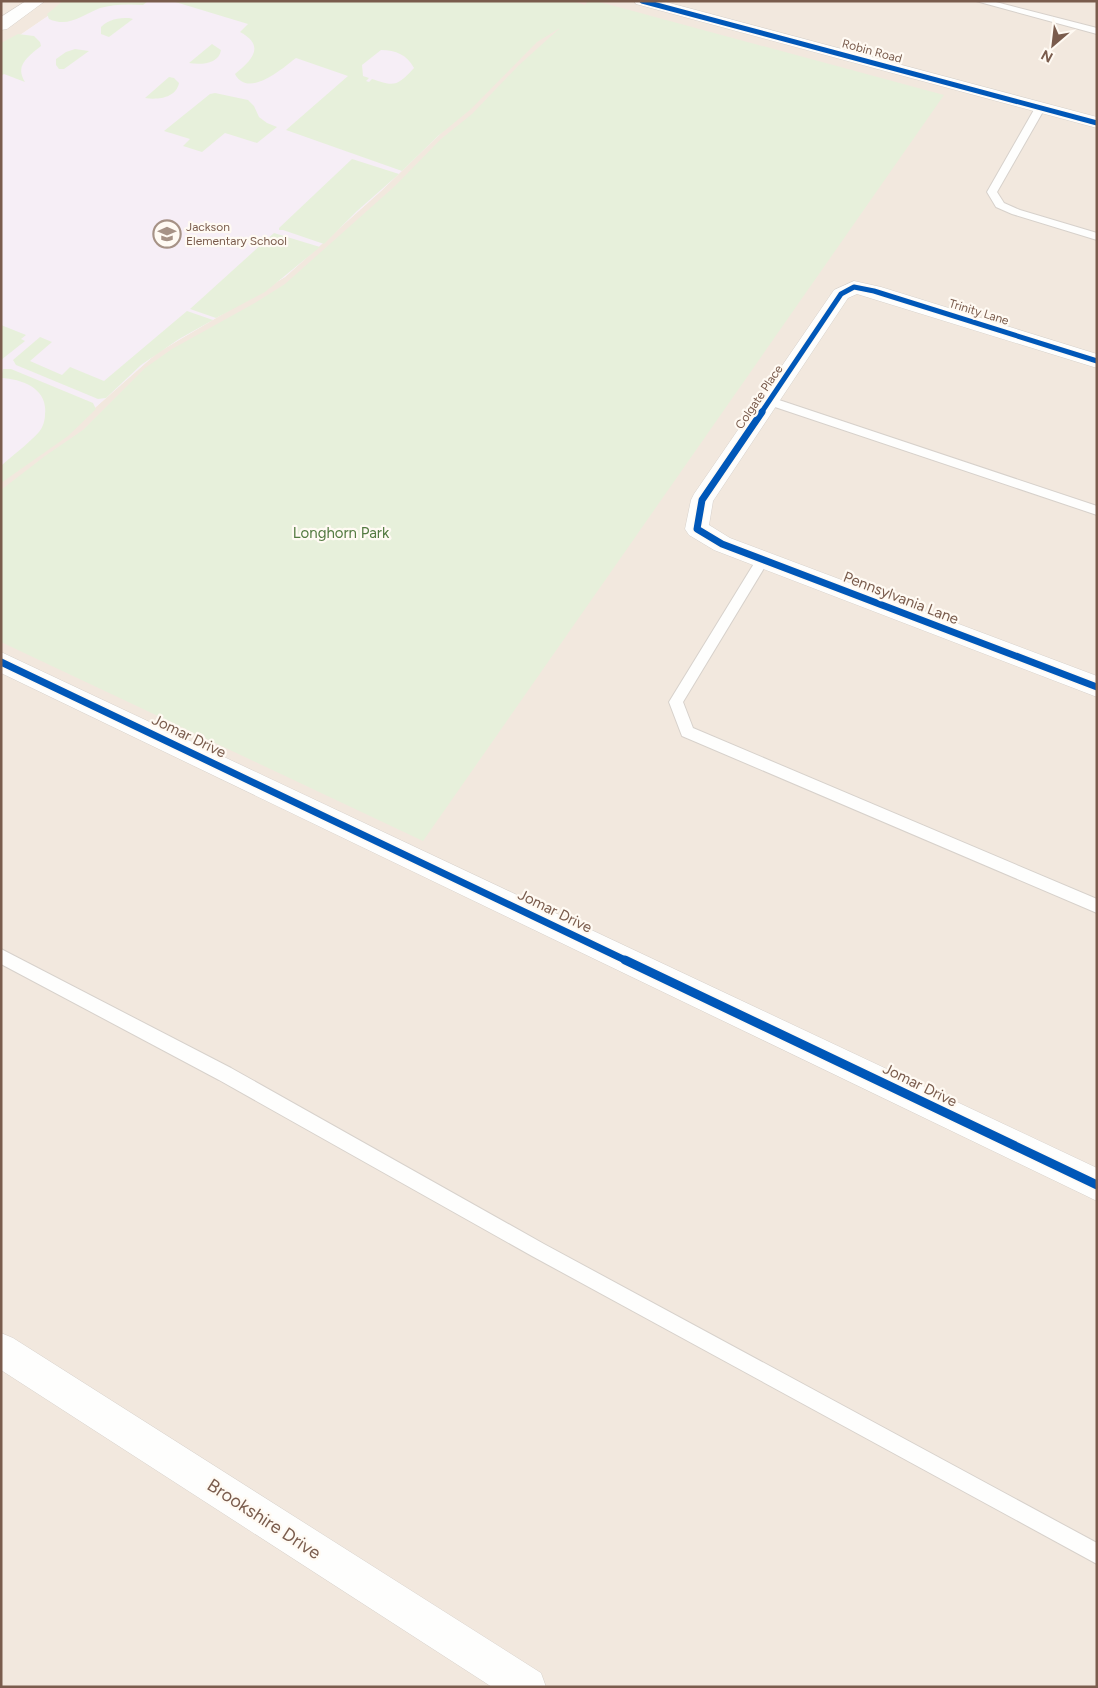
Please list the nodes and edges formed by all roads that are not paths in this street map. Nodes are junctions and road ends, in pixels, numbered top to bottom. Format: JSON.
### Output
{"nodes":[{"id":1,"x":37,"y":1,"type":"edge"},
{"id":2,"x":642,"y":1,"type":"edge"},
{"id":3,"x":980,"y":1,"type":"edge"},
{"id":4,"x":4,"y":20,"type":"edge"},
{"id":5,"x":1097,"y":31,"type":"edge"},
{"id":6,"x":1040,"y":108,"type":"junction"},
{"id":7,"x":1097,"y":123,"type":"edge"},
{"id":8,"x":1097,"y":237,"type":"edge"},
{"id":9,"x":854,"y":287,"type":"joint"},
{"id":10,"x":1097,"y":361,"type":"edge"},
{"id":11,"x":770,"y":401,"type":"junction"},
{"id":12,"x":1097,"y":511,"type":"edge"},
{"id":13,"x":697,"y":529,"type":"joint"},
{"id":14,"x":763,"y":560,"type":"junction"},
{"id":15,"x":1,"y":662,"type":"edge"},
{"id":16,"x":1097,"y":687,"type":"edge"},
{"id":17,"x":1097,"y":906,"type":"edge"},
{"id":18,"x":1,"y":956,"type":"edge"},
{"id":19,"x":1097,"y":1185,"type":"edge"},
{"id":20,"x":1,"y":1350,"type":"edge"},
{"id":21,"x":1097,"y":1554,"type":"edge"},
{"id":22,"x":527,"y":1687,"type":"edge"}],
"edges":[{"from":1,"to":4,"type":"street"},
{"from":2,"to":6,"type":"street","name":"Robin Road"},
{"from":3,"to":5,"type":"lane"},
{"from":6,"to":7,"type":"street","name":"Robin Road"},
{"from":6,"to":8,"type":"lane"},
{"from":9,"to":10,"type":"street","name":"Trinity Lane"},
{"from":9,"to":11,"type":"street","name":"Colgate Place"},
{"from":11,"to":12,"type":"lane"},
{"from":11,"to":13,"type":"street","name":"Colgate Place"},
{"from":13,"to":14,"type":"street","name":"Pennsylvania Lane"},
{"from":14,"to":16,"type":"street","name":"Pennsylvania Lane"},
{"from":14,"to":17,"type":"lane"},
{"from":15,"to":19,"type":"street","name":"Jomar Drive"},
{"from":18,"to":21,"type":"lane"},
{"from":20,"to":22,"type":"street","name":"Brookshire Drive"}]}
